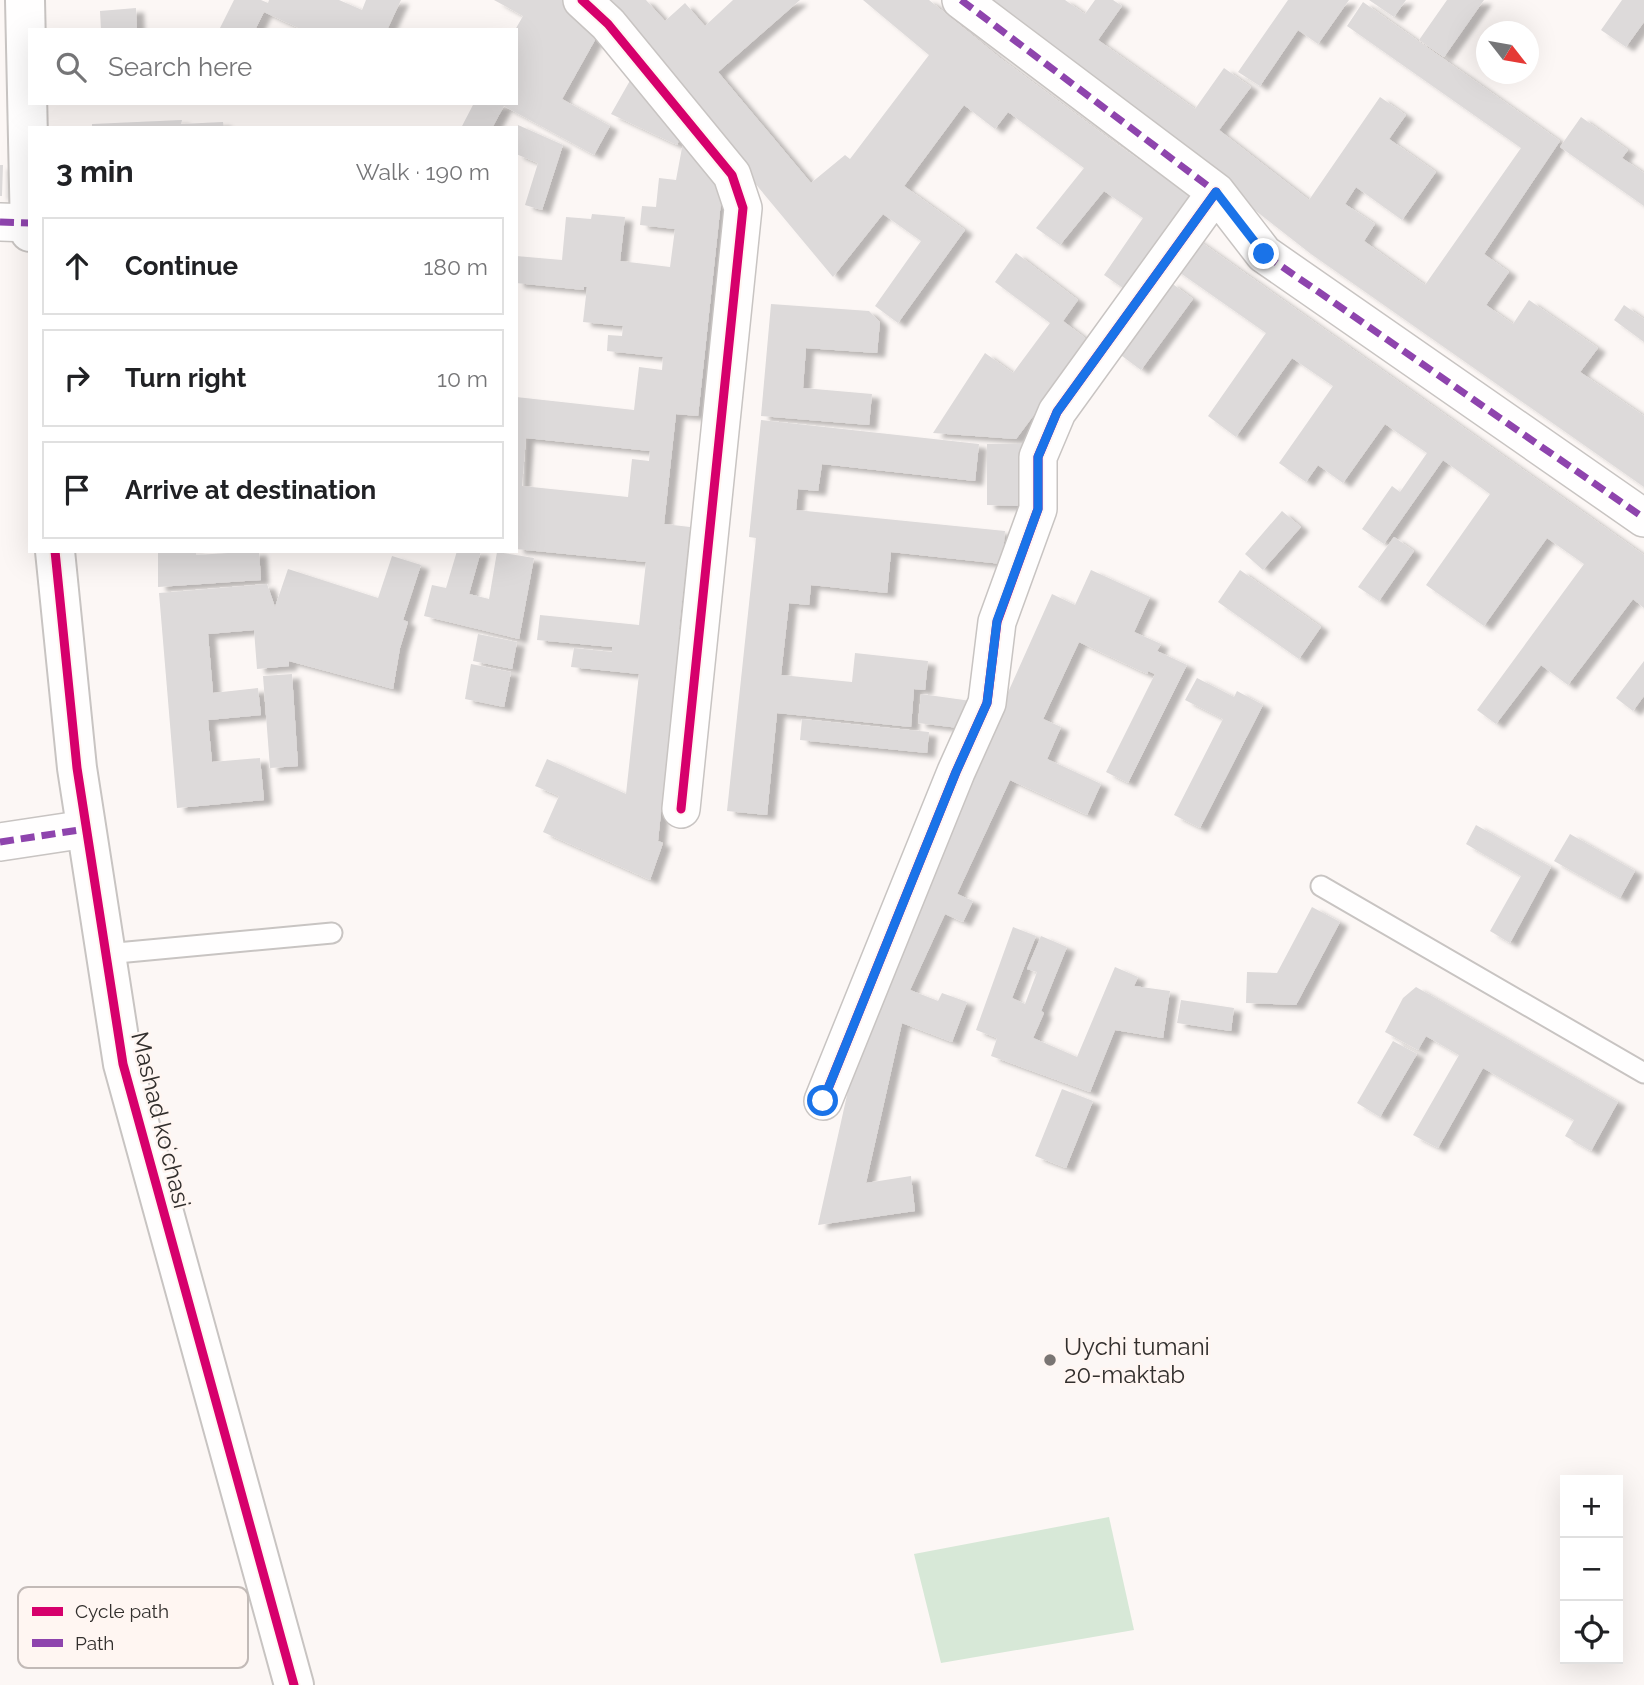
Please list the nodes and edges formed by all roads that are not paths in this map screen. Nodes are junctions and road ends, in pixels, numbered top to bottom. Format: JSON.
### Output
{"nodes":[{"id":1,"x":25,"y":0,"type":"edge"},
{"id":2,"x":582,"y":0,"type":"edge"},
{"id":3,"x":961,"y":0,"type":"edge"},
{"id":4,"x":28,"y":134,"type":"edge"},
{"id":5,"x":1216,"y":192,"type":"junction"},
{"id":6,"x":0,"y":222,"type":"edge"},
{"id":7,"x":28,"y":223,"type":"edge"},
{"id":8,"x":1644,"y":518,"type":"edge"},
{"id":9,"x":55,"y":553,"type":"edge"},
{"id":10,"x":681,"y":809,"type":"dead end"},
{"id":11,"x":86,"y":830,"type":"junction"},
{"id":12,"x":0,"y":842,"type":"edge"},
{"id":13,"x":1321,"y":886,"type":"dead end"},
{"id":14,"x":332,"y":933,"type":"dead end"},
{"id":15,"x":106,"y":954,"type":"junction"},
{"id":16,"x":1644,"y":1073,"type":"edge"},
{"id":17,"x":823,"y":1101,"type":"dead end"},
{"id":18,"x":294,"y":1685,"type":"edge"}],
"edges":[{"from":1,"to":4,"type":"street"},
{"from":2,"to":10,"type":"street"},
{"from":3,"to":5,"type":"street"},
{"from":5,"to":8,"type":"street"},
{"from":5,"to":17,"type":"street"},
{"from":6,"to":7,"type":"street"},
{"from":9,"to":11,"type":"street","name":"Mashad koʻchasi"},
{"from":11,"to":12,"type":"street"},
{"from":11,"to":15,"type":"street","name":"Mashad koʻchasi"},
{"from":13,"to":16,"type":"lane"},
{"from":14,"to":15,"type":"lane"},
{"from":15,"to":18,"type":"street","name":"Mashad koʻchasi"}]}
